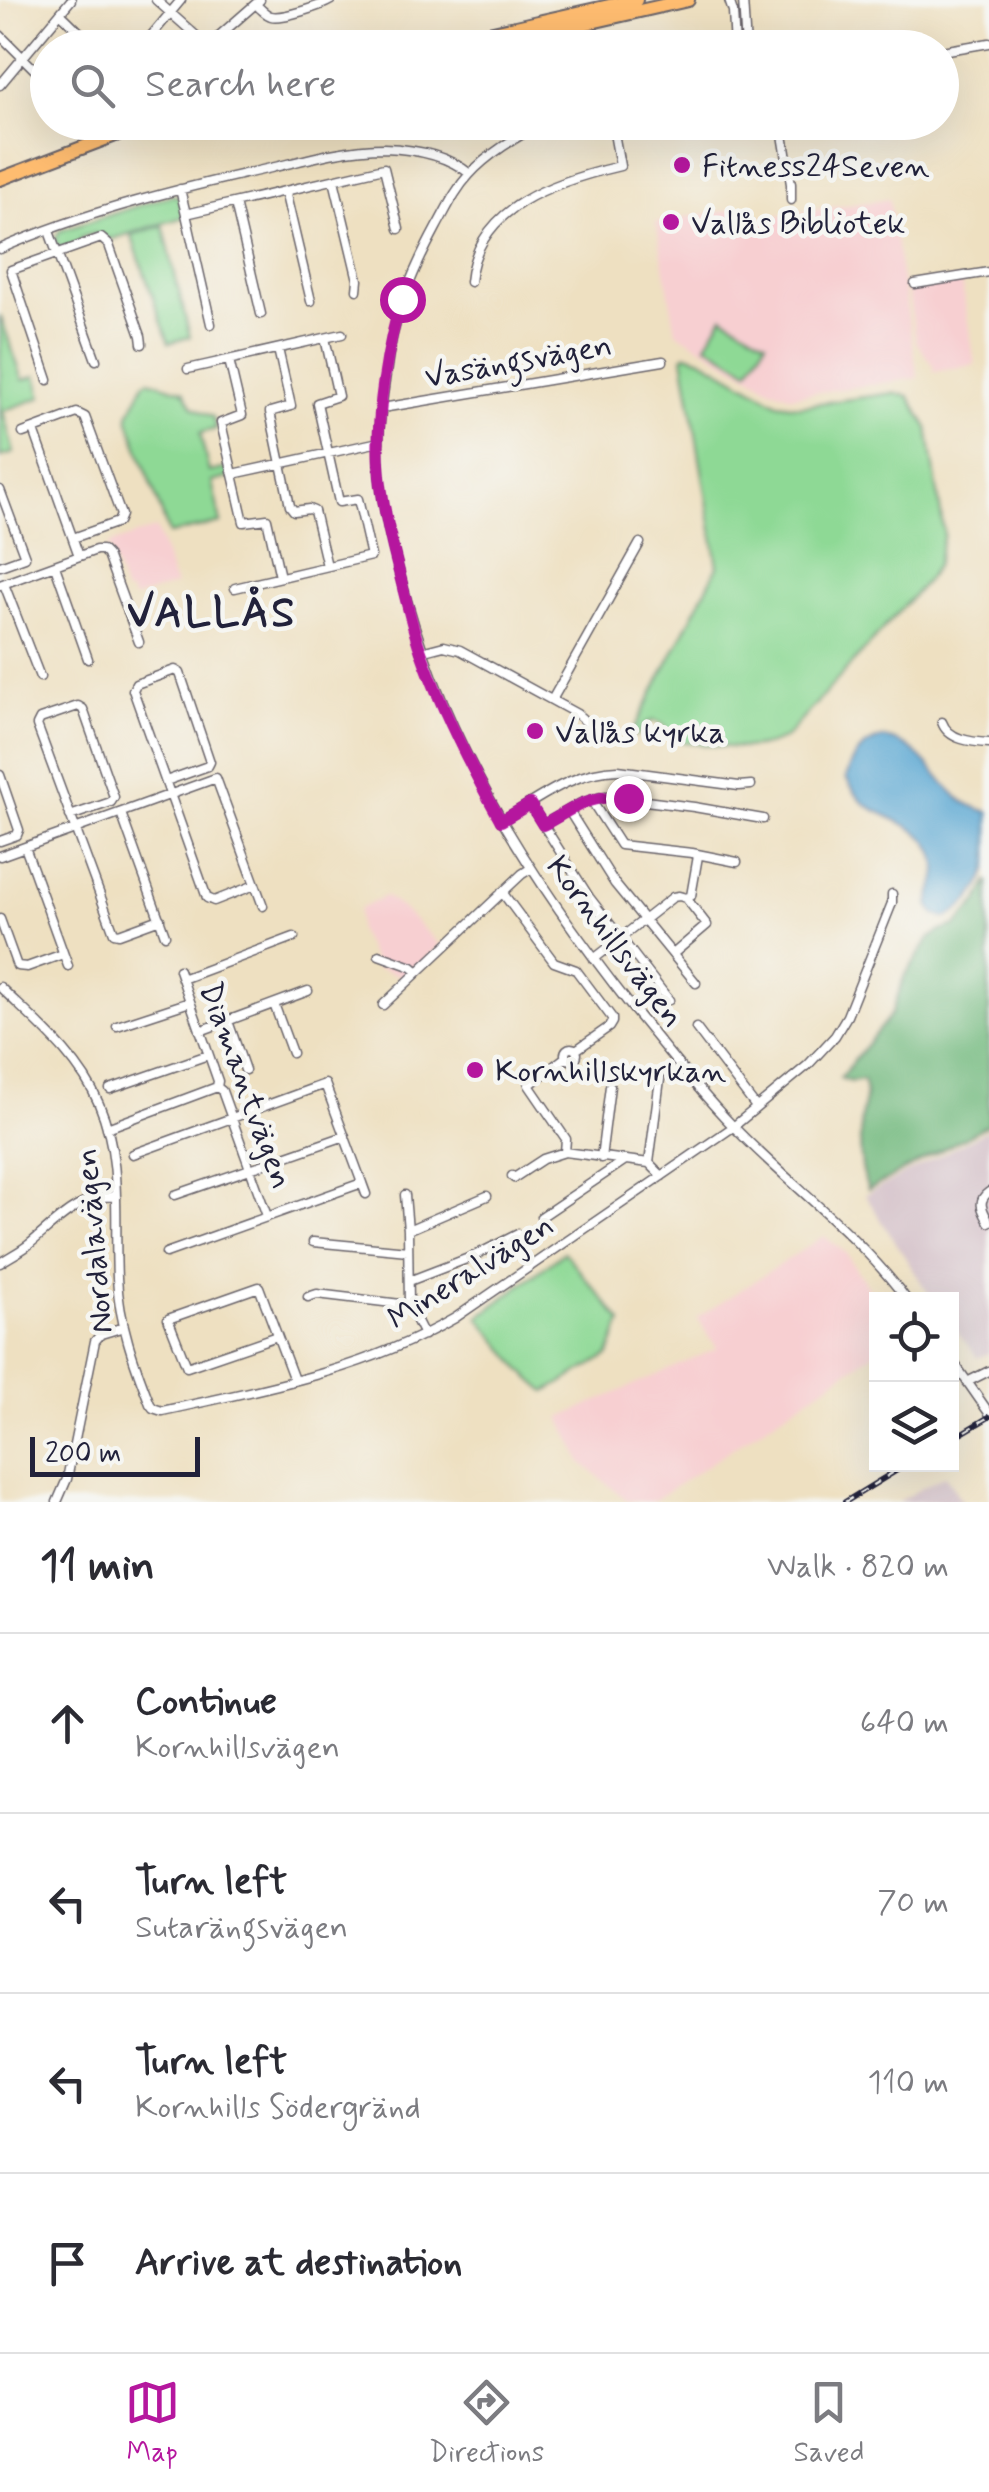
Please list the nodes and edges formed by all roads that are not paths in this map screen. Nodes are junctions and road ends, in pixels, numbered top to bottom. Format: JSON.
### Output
{"nodes":[{"id":1,"x":71,"y":0,"type":"edge"},
{"id":2,"x":156,"y":0,"type":"edge"},
{"id":3,"x":182,"y":0,"type":"edge"},
{"id":4,"x":331,"y":0,"type":"edge"},
{"id":5,"x":636,"y":0,"type":"edge"},
{"id":6,"x":688,"y":0,"type":"edge"},
{"id":7,"x":729,"y":0,"type":"edge"},
{"id":8,"x":743,"y":0,"type":"edge"},
{"id":9,"x":258,"y":3,"type":"edge"},
{"id":10,"x":60,"y":13,"type":"junction"},
{"id":11,"x":170,"y":13,"type":"junction"},
{"id":12,"x":46,"y":30,"type":"edge"},
{"id":13,"x":77,"y":30,"type":"edge"},
{"id":14,"x":156,"y":30,"type":"edge"},
{"id":15,"x":190,"y":30,"type":"edge"},
{"id":16,"x":227,"y":30,"type":"edge"},
{"id":17,"x":502,"y":30,"type":"edge"},
{"id":18,"x":556,"y":30,"type":"edge"},
{"id":19,"x":735,"y":30,"type":"edge"},
{"id":20,"x":745,"y":30,"type":"edge"},
{"id":21,"x":0,"y":34,"type":"edge"},
{"id":22,"x":989,"y":43,"type":"edge"},
{"id":23,"x":959,"y":48,"type":"edge"},
{"id":24,"x":30,"y":50,"type":"edge"},
{"id":25,"x":24,"y":58,"type":"junction"},
{"id":26,"x":30,"y":64,"type":"edge"},
{"id":27,"x":0,"y":85,"type":"edge"},
{"id":28,"x":102,"y":140,"type":"edge"},
{"id":29,"x":514,"y":140,"type":"edge"},
{"id":30,"x":615,"y":140,"type":"edge"},
{"id":31,"x":784,"y":140,"type":"edge"},
{"id":32,"x":334,"y":154,"type":"junction"},
{"id":33,"x":470,"y":174,"type":"junction"},
{"id":34,"x":0,"y":179,"type":"edge"},
{"id":35,"x":338,"y":179,"type":"junction"},
{"id":36,"x":180,"y":189,"type":"junction"},
{"id":37,"x":285,"y":191,"type":"junction"},
{"id":38,"x":791,"y":200,"type":"dead end"},
{"id":39,"x":236,"y":202,"type":"junction"},
{"id":40,"x":186,"y":214,"type":"junction"},
{"id":41,"x":400,"y":229,"type":"dead end"},
{"id":42,"x":49,"y":231,"type":"junction"},
{"id":43,"x":0,"y":249,"type":"edge"},
{"id":44,"x":57,"y":253,"type":"junction"},
{"id":45,"x":989,"y":272,"type":"edge"},
{"id":46,"x":470,"y":282,"type":"dead end"},
{"id":47,"x":915,"y":284,"type":"dead end"},
{"id":48,"x":357,"y":290,"type":"dead end"},
{"id":49,"x":310,"y":301,"type":"dead end"},
{"id":50,"x":261,"y":314,"type":"dead end"},
{"id":51,"x":211,"y":324,"type":"dead end"},
{"id":52,"x":342,"y":334,"type":"dead end"},
{"id":53,"x":325,"y":338,"type":"junction"},
{"id":54,"x":142,"y":344,"type":"dead end"},
{"id":55,"x":278,"y":349,"type":"junction"},
{"id":56,"x":96,"y":360,"type":"dead end"},
{"id":57,"x":229,"y":360,"type":"junction"},
{"id":58,"x":662,"y":361,"type":"dead end"},
{"id":59,"x":188,"y":370,"type":"dead end"},
{"id":60,"x":48,"y":380,"type":"dead end"},
{"id":61,"x":382,"y":408,"type":"junction"},
{"id":62,"x":34,"y":430,"type":"junction"},
{"id":63,"x":23,"y":434,"type":"dead end"},
{"id":64,"x":379,"y":442,"type":"junction"},
{"id":65,"x":328,"y":452,"type":"junction"},
{"id":66,"x":281,"y":462,"type":"junction"},
{"id":67,"x":233,"y":474,"type":"junction"},
{"id":68,"x":0,"y":490,"type":"edge"},
{"id":69,"x":73,"y":538,"type":"junction"},
{"id":70,"x":640,"y":543,"type":"dead end"},
{"id":71,"x":79,"y":556,"type":"junction"},
{"id":72,"x":0,"y":566,"type":"edge"},
{"id":73,"x":55,"y":566,"type":"junction"},
{"id":74,"x":327,"y":566,"type":"junction"},
{"id":75,"x":280,"y":577,"type":"junction"},
{"id":76,"x":2,"y":585,"type":"edge"},
{"id":77,"x":234,"y":588,"type":"dead end"},
{"id":78,"x":139,"y":642,"type":"dead end"},
{"id":79,"x":421,"y":652,"type":"junction"},
{"id":80,"x":88,"y":659,"type":"dead end"},
{"id":81,"x":40,"y":677,"type":"dead end"},
{"id":82,"x":552,"y":700,"type":"junction"},
{"id":83,"x":942,"y":722,"type":"dead end"},
{"id":84,"x":594,"y":729,"type":"dead end"},
{"id":85,"x":989,"y":744,"type":"edge"},
{"id":86,"x":0,"y":775,"type":"edge"},
{"id":87,"x":166,"y":781,"type":"junction"},
{"id":88,"x":751,"y":785,"type":"dead end"},
{"id":89,"x":171,"y":794,"type":"junction"},
{"id":90,"x":591,"y":800,"type":"junction"},
{"id":91,"x":530,"y":804,"type":"junction"},
{"id":92,"x":569,"y":811,"type":"junction"},
{"id":93,"x":120,"y":812,"type":"junction"},
{"id":94,"x":70,"y":816,"type":"junction"},
{"id":95,"x":763,"y":819,"type":"dead end"},
{"id":96,"x":501,"y":821,"type":"junction"},
{"id":97,"x":543,"y":825,"type":"junction"},
{"id":98,"x":74,"y":829,"type":"junction"},
{"id":99,"x":0,"y":841,"type":"edge"},
{"id":100,"x":25,"y":847,"type":"junction"},
{"id":101,"x":0,"y":856,"type":"edge"},
{"id":102,"x":698,"y":856,"type":"junction"},
{"id":103,"x":737,"y":862,"type":"dead end"},
{"id":104,"x":530,"y":869,"type":"junction"},
{"id":105,"x":256,"y":884,"type":"junction"},
{"id":106,"x":502,"y":892,"type":"junction"},
{"id":107,"x":892,"y":894,"type":"dead end"},
{"id":108,"x":689,"y":897,"type":"junction"},
{"id":109,"x":263,"y":906,"type":"dead end"},
{"id":110,"x":0,"y":919,"type":"edge"},
{"id":111,"x":160,"y":919,"type":"junction"},
{"id":112,"x":644,"y":920,"type":"junction"},
{"id":113,"x":166,"y":935,"type":"dead end"},
{"id":114,"x":294,"y":937,"type":"dead end"},
{"id":115,"x":620,"y":938,"type":"junction"},
{"id":116,"x":64,"y":954,"type":"junction"},
{"id":117,"x":673,"y":954,"type":"junction"},
{"id":118,"x":379,"y":955,"type":"dead end"},
{"id":119,"x":594,"y":959,"type":"junction"},
{"id":120,"x":68,"y":966,"type":"dead end"},
{"id":121,"x":418,"y":972,"type":"junction"},
{"id":122,"x":696,"y":983,"type":"dead end"},
{"id":123,"x":0,"y":987,"type":"edge"},
{"id":124,"x":308,"y":991,"type":"dead end"},
{"id":125,"x":670,"y":1000,"type":"dead end"},
{"id":126,"x":190,"y":1002,"type":"junction"},
{"id":127,"x":274,"y":1004,"type":"junction"},
{"id":128,"x":383,"y":1005,"type":"dead end"},
{"id":129,"x":228,"y":1021,"type":"junction"},
{"id":130,"x":117,"y":1026,"type":"dead end"},
{"id":131,"x":696,"y":1028,"type":"dead end"},
{"id":132,"x":200,"y":1031,"type":"junction"},
{"id":133,"x":292,"y":1053,"type":"dead end"},
{"id":134,"x":208,"y":1055,"type":"junction"},
{"id":135,"x":245,"y":1070,"type":"dead end"},
{"id":136,"x":660,"y":1079,"type":"dead end"},
{"id":137,"x":610,"y":1086,"type":"dead end"},
{"id":138,"x":218,"y":1088,"type":"junction"},
{"id":139,"x":110,"y":1089,"type":"dead end"},
{"id":140,"x":756,"y":1107,"type":"junction"},
{"id":141,"x":232,"y":1119,"type":"junction"},
{"id":142,"x":733,"y":1127,"type":"junction"},
{"id":143,"x":107,"y":1128,"type":"junction"},
{"id":144,"x":345,"y":1136,"type":"junction"},
{"id":145,"x":565,"y":1152,"type":"junction"},
{"id":146,"x":133,"y":1154,"type":"dead end"},
{"id":147,"x":601,"y":1158,"type":"junction"},
{"id":148,"x":624,"y":1160,"type":"junction"},
{"id":149,"x":649,"y":1163,"type":"junction"},
{"id":150,"x":251,"y":1168,"type":"junction"},
{"id":151,"x":512,"y":1176,"type":"dead end"},
{"id":152,"x":662,"y":1176,"type":"junction"},
{"id":153,"x":362,"y":1182,"type":"junction"},
{"id":154,"x":989,"y":1192,"type":"edge"},
{"id":155,"x":366,"y":1194,"type":"dead end"},
{"id":156,"x":175,"y":1195,"type":"dead end"},
{"id":157,"x":404,"y":1195,"type":"dead end"},
{"id":158,"x":116,"y":1196,"type":"junction"},
{"id":159,"x":487,"y":1196,"type":"dead end"},
{"id":160,"x":267,"y":1216,"type":"junction"},
{"id":161,"x":542,"y":1217,"type":"dead end"},
{"id":162,"x":989,"y":1222,"type":"edge"},
{"id":163,"x":408,"y":1230,"type":"junction"},
{"id":164,"x":518,"y":1234,"type":"dead end"},
{"id":165,"x":313,"y":1242,"type":"dead end"},
{"id":166,"x":408,"y":1251,"type":"junction"},
{"id":167,"x":166,"y":1253,"type":"dead end"},
{"id":168,"x":0,"y":1262,"type":"edge"},
{"id":169,"x":408,"y":1281,"type":"junction"},
{"id":170,"x":900,"y":1292,"type":"edge"},
{"id":171,"x":308,"y":1297,"type":"dead end"},
{"id":172,"x":409,"y":1305,"type":"junction"},
{"id":173,"x":124,"y":1327,"type":"junction"},
{"id":174,"x":424,"y":1335,"type":"junction"},
{"id":175,"x":276,"y":1336,"type":"junction"},
{"id":176,"x":959,"y":1370,"type":"edge"},
{"id":177,"x":989,"y":1371,"type":"edge"},
{"id":178,"x":294,"y":1380,"type":"junction"},
{"id":179,"x":967,"y":1382,"type":"junction"},
{"id":180,"x":150,"y":1404,"type":"joint"},
{"id":181,"x":989,"y":1413,"type":"edge"},
{"id":182,"x":57,"y":1502,"type":"edge"}],
"edges":[{"from":1,"to":10,"type":"street"},
{"from":2,"to":11,"type":"street"},
{"from":3,"to":11,"type":"street"},
{"from":4,"to":9,"type":"street"},
{"from":5,"to":17,"type":"highway"},
{"from":6,"to":18,"type":"highway"},
{"from":7,"to":19,"type":"street"},
{"from":8,"to":20,"type":"street"},
{"from":9,"to":16,"type":"street"},
{"from":10,"to":12,"type":"street"},
{"from":10,"to":13,"type":"street"},
{"from":11,"to":14,"type":"street"},
{"from":11,"to":15,"type":"street"},
{"from":21,"to":25,"type":"street"},
{"from":22,"to":23,"type":"street"},
{"from":24,"to":25,"type":"street"},
{"from":25,"to":26,"type":"street"},
{"from":25,"to":27,"type":"street"},
{"from":28,"to":34,"type":"highway"},
{"from":29,"to":33,"type":"street","name":"Kornhillsvägen"},
{"from":30,"to":46,"type":"street"},
{"from":31,"to":38,"type":"street"},
{"from":32,"to":33,"type":"street"},
{"from":32,"to":35,"type":"street"},
{"from":32,"to":36,"type":"street"},
{"from":33,"to":61,"type":"street","name":"Kornhillsvägen"},
{"from":35,"to":37,"type":"street"},
{"from":35,"to":41,"type":"street"},
{"from":35,"to":48,"type":"street"},
{"from":36,"to":40,"type":"street"},
{"from":36,"to":42,"type":"street"},
{"from":37,"to":39,"type":"street"},
{"from":37,"to":49,"type":"street"},
{"from":39,"to":40,"type":"street"},
{"from":39,"to":50,"type":"street"},
{"from":40,"to":51,"type":"street"},
{"from":42,"to":43,"type":"street"},
{"from":42,"to":44,"type":"street"},
{"from":44,"to":54,"type":"street"},
{"from":44,"to":56,"type":"street"},
{"from":44,"to":60,"type":"street"},
{"from":45,"to":47,"type":"street"},
{"from":52,"to":53,"type":"street"},
{"from":53,"to":55,"type":"street"},
{"from":53,"to":65,"type":"street"},
{"from":55,"to":57,"type":"street"},
{"from":55,"to":66,"type":"street"},
{"from":57,"to":59,"type":"street"},
{"from":57,"to":67,"type":"street"},
{"from":58,"to":61,"type":"street","name":"Vasängsvägen"},
{"from":61,"to":64,"type":"street","name":"Kornhillsvägen"},
{"from":62,"to":63,"type":"street"},
{"from":62,"to":69,"type":"street"},
{"from":62,"to":69,"type":"street"},
{"from":64,"to":65,"type":"street"},
{"from":64,"to":79,"type":"street","name":"Kornhillsvägen"},
{"from":65,"to":66,"type":"street"},
{"from":65,"to":74,"type":"street"},
{"from":66,"to":67,"type":"street"},
{"from":66,"to":74,"type":"street"},
{"from":67,"to":75,"type":"street"},
{"from":68,"to":72,"type":"street"},
{"from":69,"to":71,"type":"street"},
{"from":70,"to":82,"type":"street"},
{"from":71,"to":73,"type":"street"},
{"from":71,"to":78,"type":"street"},
{"from":73,"to":76,"type":"street"},
{"from":73,"to":80,"type":"street"},
{"from":74,"to":75,"type":"street"},
{"from":75,"to":77,"type":"street"},
{"from":76,"to":81,"type":"street"},
{"from":79,"to":82,"type":"street"},
{"from":79,"to":96,"type":"street","name":"Kornhillsvägen"},
{"from":82,"to":84,"type":"street"},
{"from":83,"to":85,"type":"street"},
{"from":86,"to":99,"type":"street"},
{"from":87,"to":87,"type":"street"},
{"from":87,"to":89,"type":"street"},
{"from":88,"to":91,"type":"street"},
{"from":89,"to":93,"type":"street"},
{"from":89,"to":105,"type":"street"},
{"from":89,"to":105,"type":"street"},
{"from":90,"to":92,"type":"street"},
{"from":90,"to":95,"type":"street"},
{"from":90,"to":102,"type":"street"},
{"from":91,"to":96,"type":"street"},
{"from":91,"to":97,"type":"street"},
{"from":92,"to":97,"type":"street"},
{"from":92,"to":112,"type":"street"},
{"from":93,"to":98,"type":"street"},
{"from":93,"to":111,"type":"street"},
{"from":94,"to":94,"type":"street"},
{"from":94,"to":98,"type":"street"},
{"from":96,"to":104,"type":"street","name":"Kornhillsvägen"},
{"from":97,"to":115,"type":"street"},
{"from":98,"to":100,"type":"street"},
{"from":98,"to":111,"type":"street"},
{"from":100,"to":101,"type":"street"},
{"from":100,"to":116,"type":"street"},
{"from":102,"to":103,"type":"street"},
{"from":102,"to":108,"type":"street"},
{"from":104,"to":106,"type":"street"},
{"from":104,"to":119,"type":"street","name":"Kornhillsvägen"},
{"from":105,"to":109,"type":"street"},
{"from":106,"to":121,"type":"street"},
{"from":106,"to":145,"type":"street"},
{"from":107,"to":140,"type":"street","name":"Mineralvägen"},
{"from":108,"to":112,"type":"street"},
{"from":108,"to":117,"type":"street"},
{"from":110,"to":116,"type":"street"},
{"from":111,"to":113,"type":"street"},
{"from":112,"to":115,"type":"street"},
{"from":112,"to":117,"type":"street"},
{"from":114,"to":126,"type":"street","name":"Diamantvägen"},
{"from":115,"to":119,"type":"street"},
{"from":115,"to":125,"type":"street"},
{"from":116,"to":120,"type":"street"},
{"from":117,"to":122,"type":"street"},
{"from":118,"to":121,"type":"street"},
{"from":119,"to":142,"type":"street","name":"Kornhillsvägen"},
{"from":121,"to":128,"type":"street"},
{"from":123,"to":143,"type":"street","name":"Nordalavägen"},
{"from":124,"to":127,"type":"street"},
{"from":126,"to":130,"type":"street"},
{"from":126,"to":132,"type":"street","name":"Diamantvägen"},
{"from":127,"to":129,"type":"street"},
{"from":127,"to":133,"type":"street"},
{"from":129,"to":132,"type":"street"},
{"from":129,"to":135,"type":"street"},
{"from":131,"to":140,"type":"street"},
{"from":132,"to":134,"type":"street","name":"Diamantvägen"},
{"from":134,"to":138,"type":"street","name":"Diamantvägen"},
{"from":134,"to":139,"type":"street"},
{"from":136,"to":149,"type":"street"},
{"from":137,"to":147,"type":"street"},
{"from":138,"to":141,"type":"street","name":"Diamantvägen"},
{"from":138,"to":143,"type":"street"},
{"from":140,"to":142,"type":"street","name":"Mineralvägen"},
{"from":141,"to":144,"type":"street"},
{"from":141,"to":146,"type":"street"},
{"from":141,"to":150,"type":"street","name":"Diamantvägen"},
{"from":142,"to":152,"type":"street","name":"Mineralvägen"},
{"from":142,"to":170,"type":"street","name":"Kornhillsvägen"},
{"from":143,"to":158,"type":"street","name":"Nordalavägen"},
{"from":144,"to":150,"type":"street"},
{"from":144,"to":153,"type":"street"},
{"from":145,"to":147,"type":"street"},
{"from":145,"to":151,"type":"street"},
{"from":147,"to":148,"type":"street"},
{"from":148,"to":149,"type":"street"},
{"from":148,"to":161,"type":"street"},
{"from":149,"to":152,"type":"street"},
{"from":150,"to":156,"type":"street"},
{"from":150,"to":160,"type":"street","name":"Diamantvägen"},
{"from":152,"to":174,"type":"street","name":"Mineralvägen"},
{"from":153,"to":155,"type":"street"},
{"from":153,"to":160,"type":"street"},
{"from":154,"to":162,"type":"street"},
{"from":157,"to":163,"type":"street"},
{"from":158,"to":168,"type":"street"},
{"from":158,"to":173,"type":"street","name":"Nordalavägen"},
{"from":159,"to":163,"type":"street"},
{"from":160,"to":167,"type":"street"},
{"from":163,"to":166,"type":"street"},
{"from":164,"to":169,"type":"street"},
{"from":165,"to":166,"type":"street"},
{"from":166,"to":169,"type":"street"},
{"from":169,"to":172,"type":"street"},
{"from":171,"to":172,"type":"street"},
{"from":172,"to":174,"type":"street"},
{"from":173,"to":180,"type":"street","name":"Nordalavägen"},
{"from":173,"to":182,"type":"street"},
{"from":174,"to":178,"type":"street","name":"Mineralvägen"},
{"from":175,"to":175,"type":"street"},
{"from":175,"to":178,"type":"street"},
{"from":176,"to":179,"type":"street"},
{"from":177,"to":179,"type":"street"},
{"from":178,"to":180,"type":"street","name":"Mineralvägen"},
{"from":179,"to":181,"type":"street"}]}
